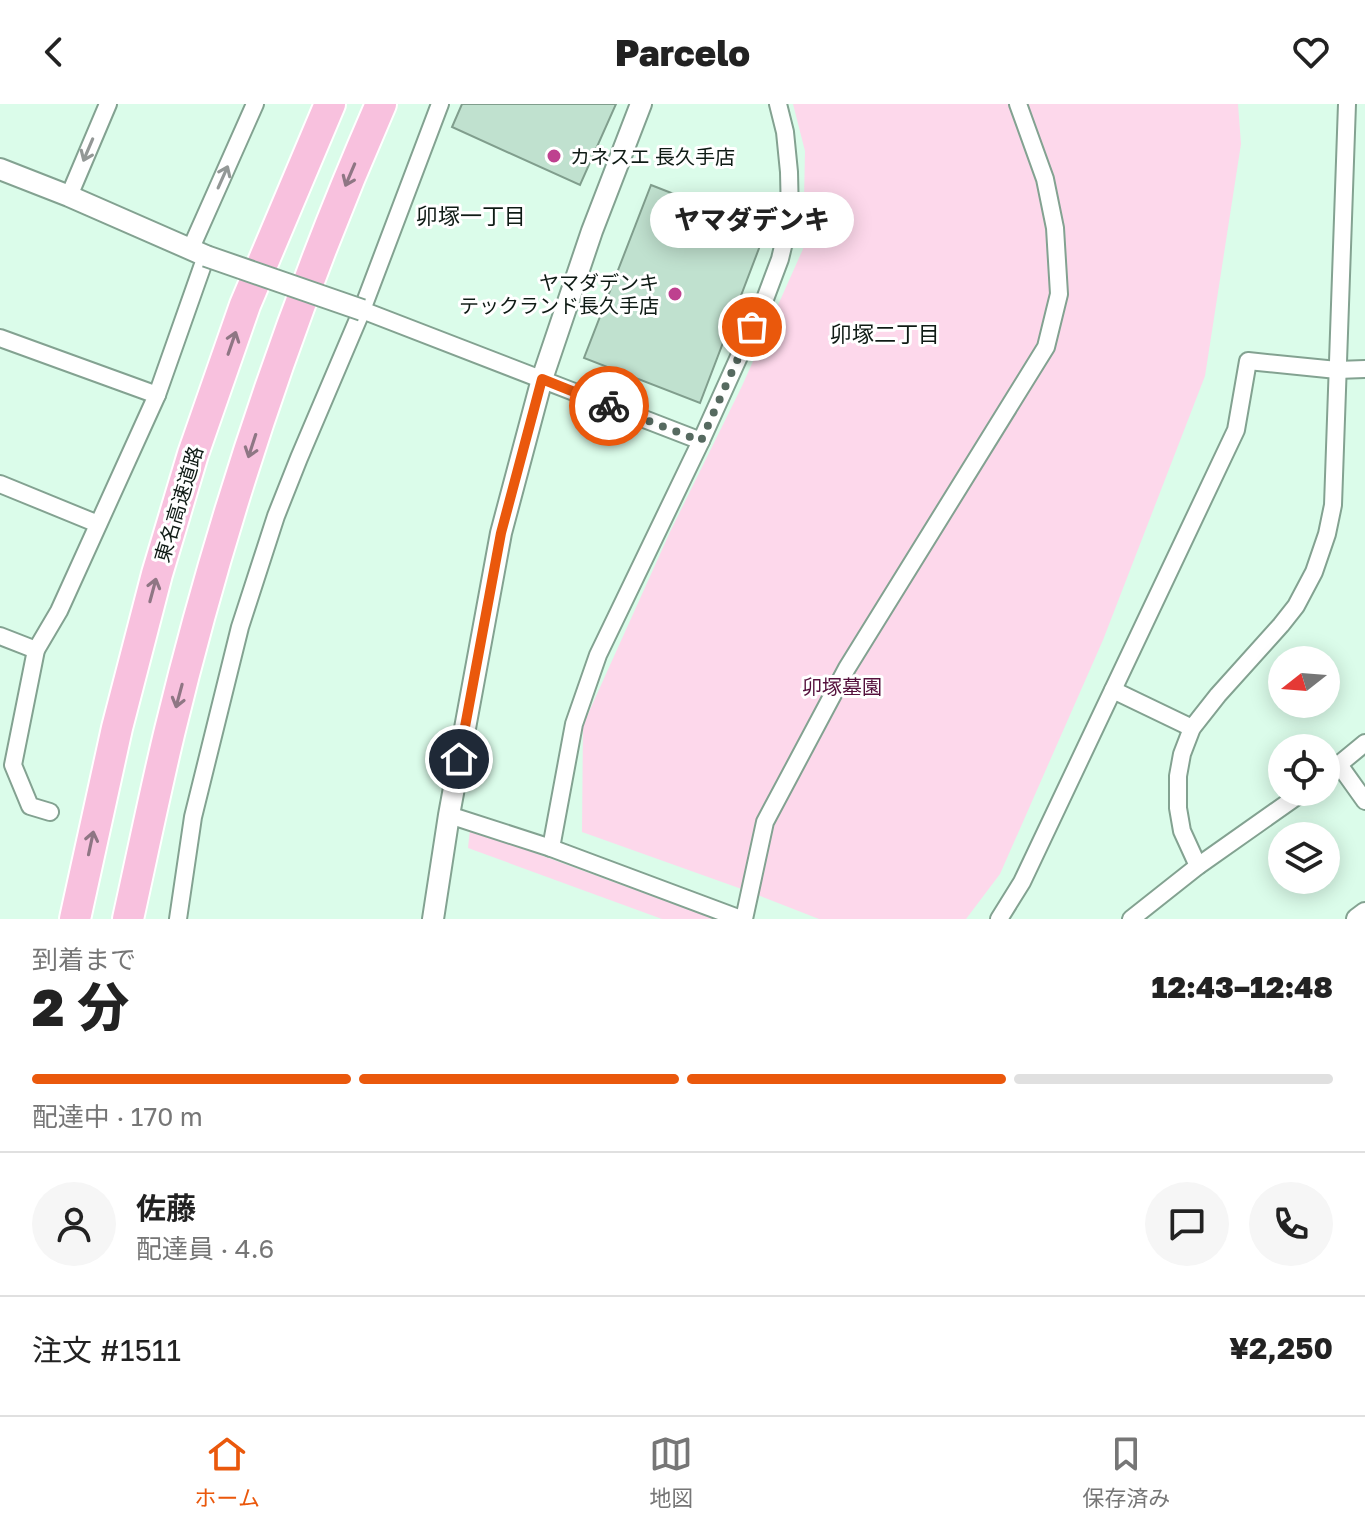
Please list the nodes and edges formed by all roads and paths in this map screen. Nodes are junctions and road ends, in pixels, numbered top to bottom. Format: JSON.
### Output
{"nodes":[{"id":1,"x":108,"y":104,"type":"edge"},
{"id":2,"x":255,"y":104,"type":"edge"},
{"id":3,"x":330,"y":104,"type":"edge"},
{"id":4,"x":381,"y":104,"type":"edge"},
{"id":5,"x":440,"y":104,"type":"edge"},
{"id":6,"x":641,"y":104,"type":"edge"},
{"id":7,"x":778,"y":104,"type":"edge"},
{"id":8,"x":1018,"y":104,"type":"edge"},
{"id":9,"x":1347,"y":104,"type":"edge"},
{"id":10,"x":0,"y":169,"type":"edge"},
{"id":11,"x":69,"y":196,"type":"junction"},
{"id":12,"x":198,"y":252,"type":"junction"},
{"id":13,"x":362,"y":310,"type":"junction"},
{"id":14,"x":0,"y":338,"type":"edge"},
{"id":15,"x":1365,"y":369,"type":"edge"},
{"id":16,"x":1337,"y":370,"type":"junction"},
{"id":17,"x":542,"y":379,"type":"junction"},
{"id":18,"x":157,"y":395,"type":"junction"},
{"id":19,"x":701,"y":441,"type":"junction"},
{"id":20,"x":0,"y":484,"type":"edge"},
{"id":21,"x":98,"y":524,"type":"junction"},
{"id":22,"x":0,"y":636,"type":"edge"},
{"id":23,"x":36,"y":650,"type":"junction"},
{"id":24,"x":1113,"y":690,"type":"junction"},
{"id":25,"x":1192,"y":728,"type":"junction"},
{"id":26,"x":1365,"y":743,"type":"edge"},
{"id":27,"x":1340,"y":764,"type":"edge"},
{"id":28,"x":1340,"y":777,"type":"edge"},
{"id":29,"x":1365,"y":801,"type":"edge"},
{"id":30,"x":1283,"y":806,"type":"edge"},
{"id":31,"x":50,"y":812,"type":"dead end"},
{"id":32,"x":449,"y":815,"type":"junction"},
{"id":33,"x":551,"y":848,"type":"junction"},
{"id":34,"x":1198,"y":866,"type":"junction"},
{"id":35,"x":1365,"y":913,"type":"edge"},
{"id":36,"x":75,"y":919,"type":"edge"},
{"id":37,"x":128,"y":919,"type":"edge"},
{"id":38,"x":178,"y":919,"type":"edge"},
{"id":39,"x":433,"y":919,"type":"edge"},
{"id":40,"x":742,"y":919,"type":"edge"},
{"id":41,"x":999,"y":919,"type":"edge"},
{"id":42,"x":1131,"y":919,"type":"edge"},
{"id":43,"x":1357,"y":919,"type":"edge"}],
"edges":[{"from":1,"to":11,"type":"street","one_way":true},
{"from":12,"to":2,"type":"street","one_way":true},
{"from":36,"to":3,"type":"highway","name":"東名高速道路","one_way":true},
{"from":4,"to":37,"type":"highway","one_way":true},
{"from":5,"to":13,"type":"street"},
{"from":6,"to":17,"type":"street"},
{"from":7,"to":19,"type":"street"},
{"from":8,"to":40,"type":"street"},
{"from":9,"to":16,"type":"street"},
{"from":10,"to":11,"type":"street"},
{"from":11,"to":12,"type":"street"},
{"from":12,"to":13,"type":"street","bridge":true},
{"from":12,"to":18,"type":"street"},
{"from":13,"to":17,"type":"street"},
{"from":13,"to":38,"type":"street"},
{"from":14,"to":18,"type":"street"},
{"from":15,"to":16,"type":"street"},
{"from":16,"to":24,"type":"street"},
{"from":16,"to":25,"type":"street"},
{"from":17,"to":19,"type":"street"},
{"from":17,"to":32,"type":"street"},
{"from":18,"to":21,"type":"street"},
{"from":19,"to":33,"type":"street"},
{"from":20,"to":21,"type":"street"},
{"from":21,"to":23,"type":"street"},
{"from":22,"to":23,"type":"street"},
{"from":23,"to":31,"type":"street"},
{"from":24,"to":25,"type":"street"},
{"from":24,"to":41,"type":"street"},
{"from":25,"to":34,"type":"street"},
{"from":26,"to":27,"type":"street"},
{"from":28,"to":29,"type":"street"},
{"from":30,"to":34,"type":"street"},
{"from":32,"to":33,"type":"street"},
{"from":32,"to":39,"type":"street"},
{"from":33,"to":40,"type":"street"},
{"from":34,"to":42,"type":"street"},
{"from":35,"to":43,"type":"street"}]}
